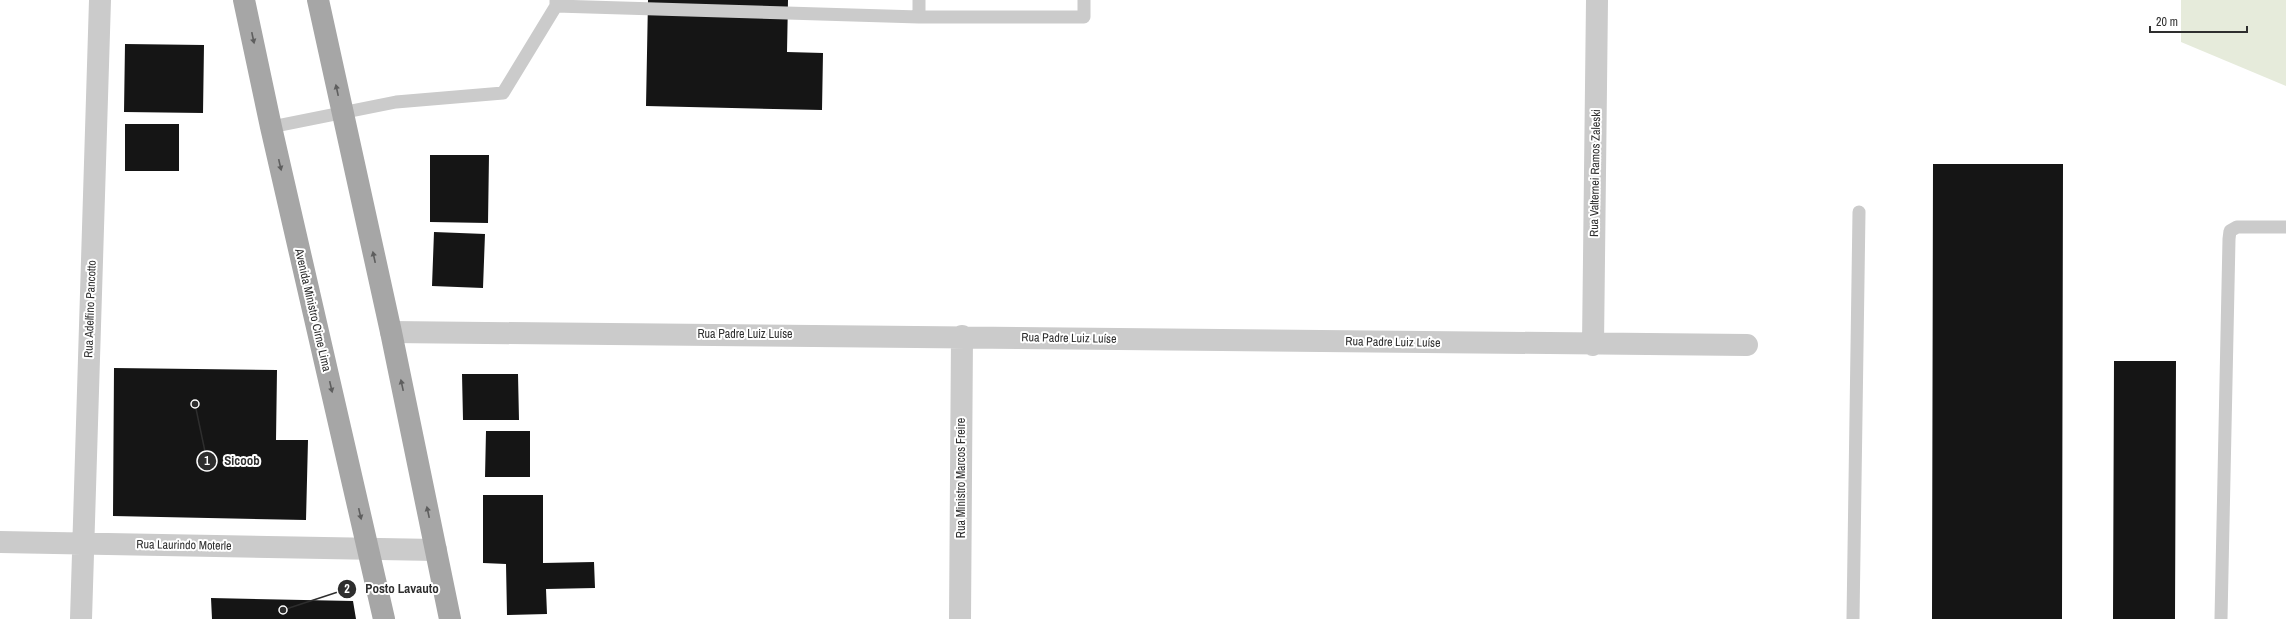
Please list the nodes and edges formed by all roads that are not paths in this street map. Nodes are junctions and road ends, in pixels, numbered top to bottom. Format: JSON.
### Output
{"nodes":[{"id":1,"x":100,"y":0,"type":"edge"},
{"id":2,"x":244,"y":0,"type":"edge"},
{"id":3,"x":318,"y":0,"type":"edge"},
{"id":4,"x":919,"y":0,"type":"edge"},
{"id":5,"x":1084,"y":0,"type":"edge"},
{"id":6,"x":1597,"y":0,"type":"edge"},
{"id":7,"x":556,"y":3,"type":"edge"},
{"id":8,"x":919,"y":17,"type":"junction"},
{"id":9,"x":342,"y":112,"type":"junction"},
{"id":10,"x":271,"y":127,"type":"junction"},
{"id":11,"x":1859,"y":212,"type":"dead end"},
{"id":12,"x":2286,"y":227,"type":"edge"},
{"id":13,"x":391,"y":332,"type":"junction"},
{"id":14,"x":962,"y":336,"type":"junction"},
{"id":15,"x":1593,"y":345,"type":"junction"},
{"id":16,"x":1747,"y":345,"type":"dead end"},
{"id":17,"x":0,"y":542,"type":"edge"},
{"id":18,"x":82,"y":544,"type":"junction"},
{"id":19,"x":368,"y":548,"type":"junction"},
{"id":20,"x":436,"y":550,"type":"junction"},
{"id":21,"x":81,"y":619,"type":"edge"},
{"id":22,"x":384,"y":619,"type":"edge"},
{"id":23,"x":450,"y":619,"type":"edge"},
{"id":24,"x":960,"y":619,"type":"edge"},
{"id":25,"x":1853,"y":619,"type":"edge"},
{"id":26,"x":2221,"y":619,"type":"edge"}],
"edges":[{"from":1,"to":18,"type":"street","name":"Rua Adelfino Pancotto"},
{"from":2,"to":10,"type":"main road","name":"Avenida Ministro Cirne Lima","one_way":true},
{"from":9,"to":3,"type":"main road","one_way":true},
{"from":4,"to":8,"type":"lane"},
{"from":5,"to":8,"type":"lane"},
{"from":6,"to":15,"type":"street","name":"Rua Valternei Ramos Zaleski"},
{"from":7,"to":8,"type":"lane"},
{"from":7,"to":9,"type":"lane"},
{"from":9,"to":10,"type":"lane"},
{"from":13,"to":9,"type":"main road","one_way":true},
{"from":10,"to":19,"type":"main road","name":"Avenida Ministro Cirne Lima","one_way":true},
{"from":11,"to":25,"type":"lane"},
{"from":12,"to":26,"type":"lane"},
{"from":13,"to":14,"type":"street","name":"Rua Padre Luiz Luíse"},
{"from":20,"to":13,"type":"main road","one_way":true},
{"from":14,"to":15,"type":"street","name":"Rua Padre Luiz Luíse"},
{"from":14,"to":24,"type":"street","name":"Rua Ministro Marcos Freire"},
{"from":15,"to":16,"type":"street","name":"Rua Padre Luiz Luíse"},
{"from":17,"to":18,"type":"street","name":"Rua Laurindo Moterle"},
{"from":18,"to":19,"type":"street","name":"Rua Laurindo Moterle"},
{"from":18,"to":21,"type":"street","name":"Rua Adelfino Pancotto"},
{"from":19,"to":20,"type":"street","name":"Rua Laurindo Moterle"},
{"from":19,"to":22,"type":"main road","name":"Avenida Ministro Cirne Lima"},
{"from":20,"to":23,"type":"main road"}]}
